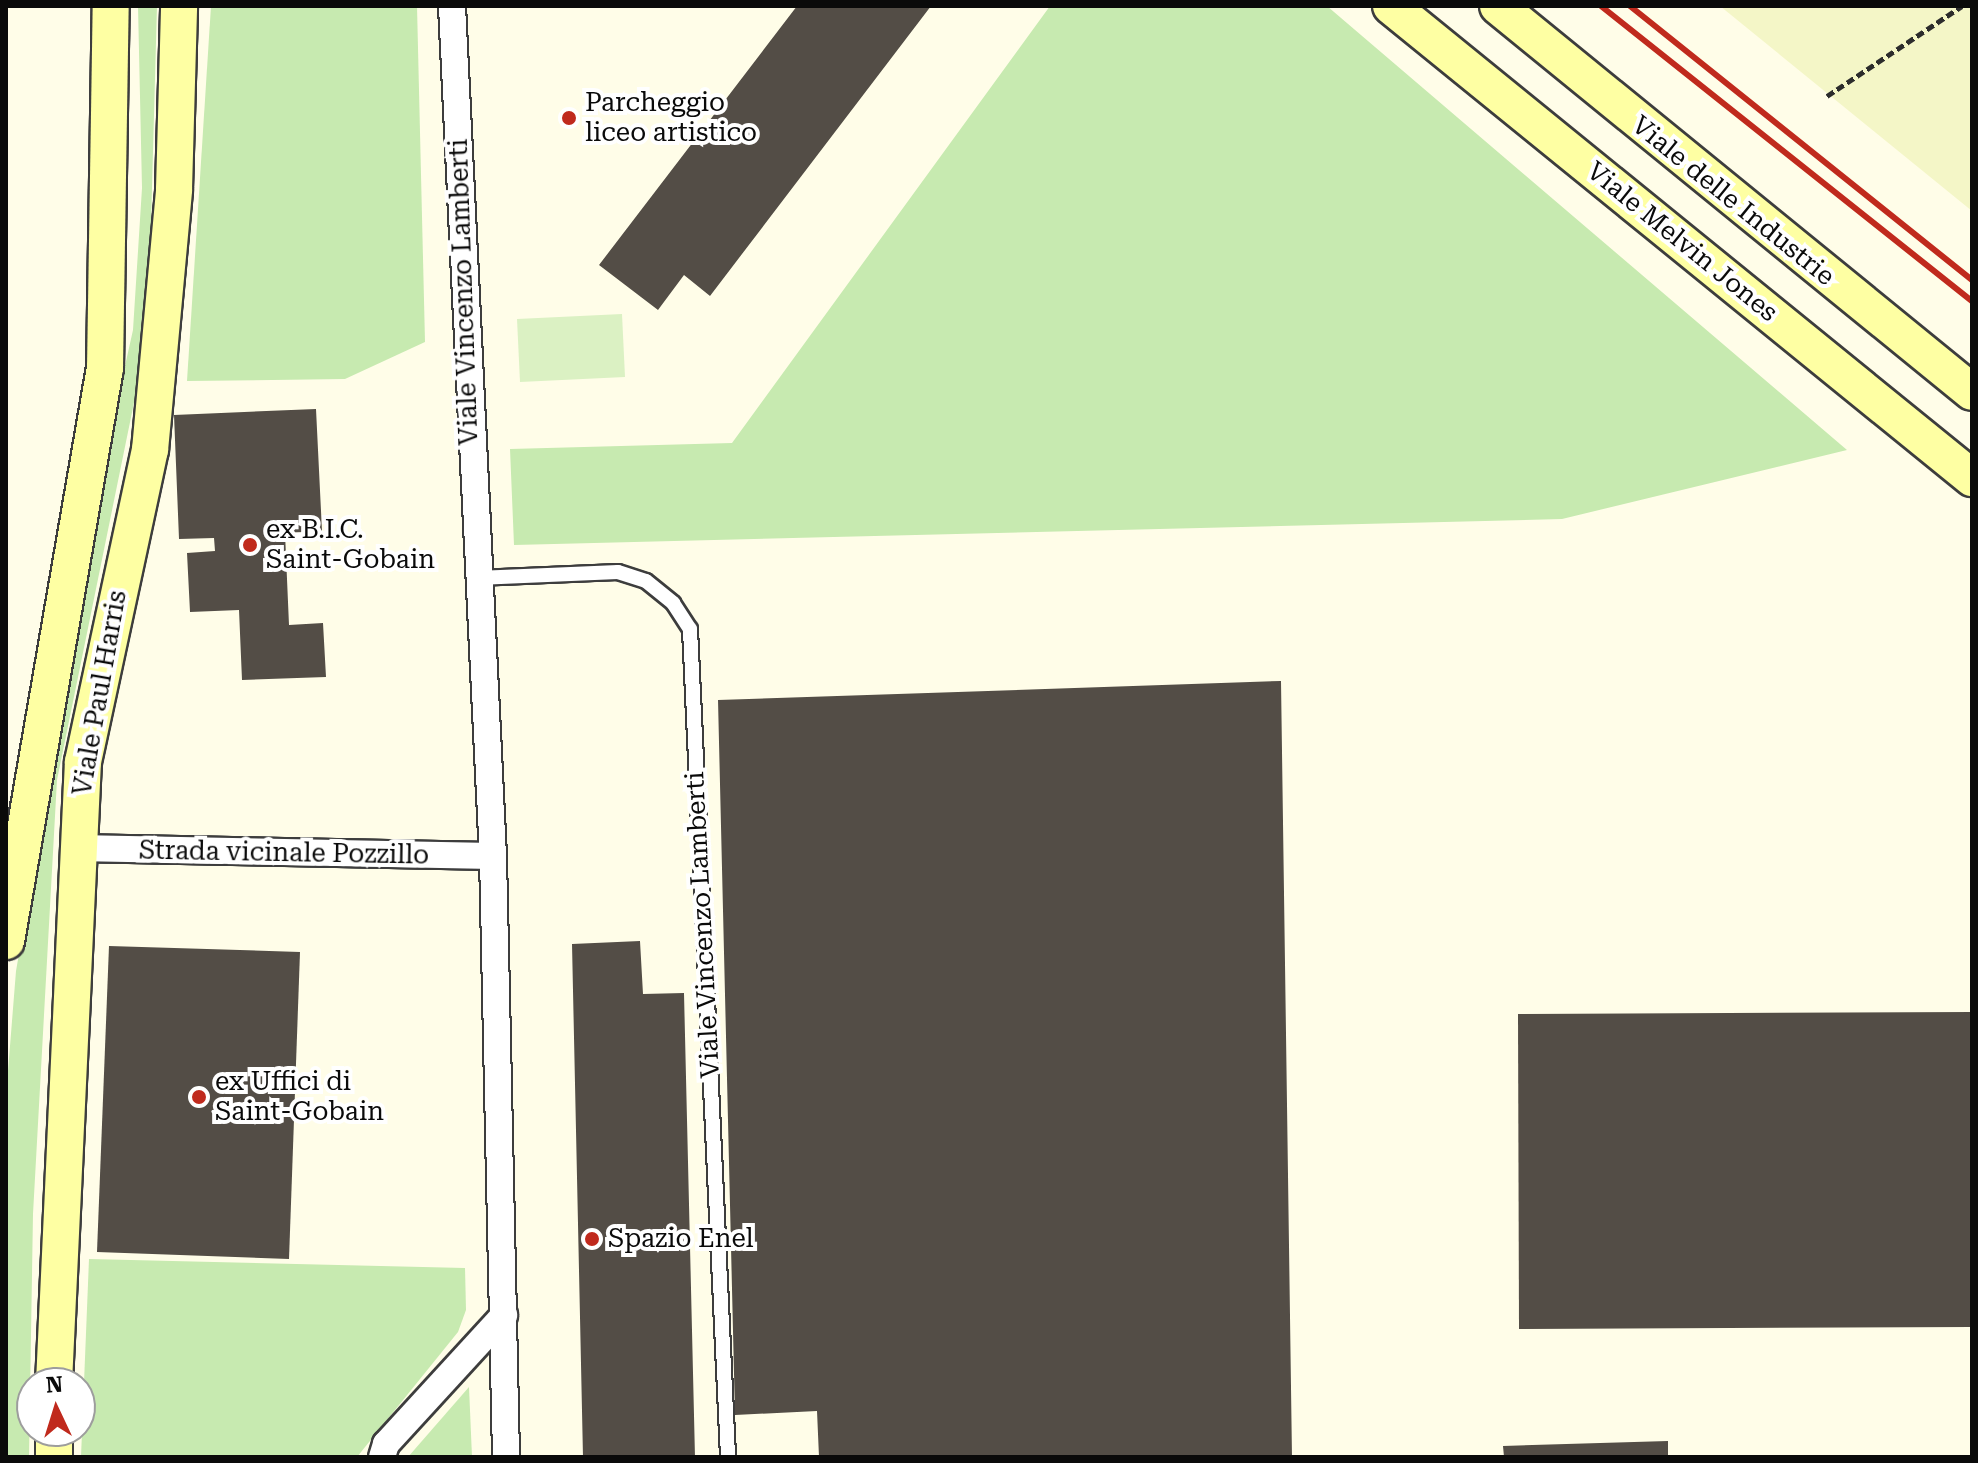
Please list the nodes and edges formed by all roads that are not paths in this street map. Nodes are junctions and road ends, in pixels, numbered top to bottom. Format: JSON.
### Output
{"nodes":[{"id":1,"x":111,"y":6,"type":"edge"},
{"id":2,"x":179,"y":6,"type":"edge"},
{"id":3,"x":452,"y":6,"type":"edge"},
{"id":4,"x":1391,"y":6,"type":"edge"},
{"id":5,"x":1498,"y":6,"type":"edge"},
{"id":6,"x":1972,"y":392,"type":"edge"},
{"id":7,"x":1972,"y":478,"type":"edge"},
{"id":8,"x":477,"y":578,"type":"junction"},
{"id":9,"x":76,"y":848,"type":"junction"},
{"id":10,"x":493,"y":856,"type":"junction"},
{"id":11,"x":8,"y":899,"type":"edge"},
{"id":12,"x":6,"y":941,"type":"edge"},
{"id":13,"x":504,"y":1315,"type":"junction"},
{"id":14,"x":55,"y":1367,"type":"edge"},
{"id":15,"x":382,"y":1457,"type":"edge"},
{"id":16,"x":506,"y":1457,"type":"edge"},
{"id":17,"x":728,"y":1457,"type":"edge"}],
"edges":[{"from":1,"to":11,"type":"street","name":"Viale Paul Harris"},
{"from":2,"to":9,"type":"street","name":"Viale Paul Harris"},
{"from":3,"to":8,"type":"street","name":"Viale Vincenzo Lamberti"},
{"from":4,"to":7,"type":"street","name":"Viale Melvin Jones"},
{"from":5,"to":6,"type":"street","name":"Viale delle Industrie"},
{"from":8,"to":10,"type":"street","name":"Viale Vincenzo Lamberti"},
{"from":8,"to":17,"type":"lane","name":"Viale Vincenzo Lamberti"},
{"from":9,"to":10,"type":"street","name":"Strada vicinale Pozzillo"},
{"from":9,"to":14,"type":"street","name":"Viale Paul Harris"},
{"from":10,"to":13,"type":"street","name":"Viale Vincenzo Lamberti"},
{"from":11,"to":12,"type":"street","name":"Viale Paul Harris"},
{"from":13,"to":15,"type":"street"},
{"from":13,"to":16,"type":"street","name":"Viale Vincenzo Lamberti"}]}
